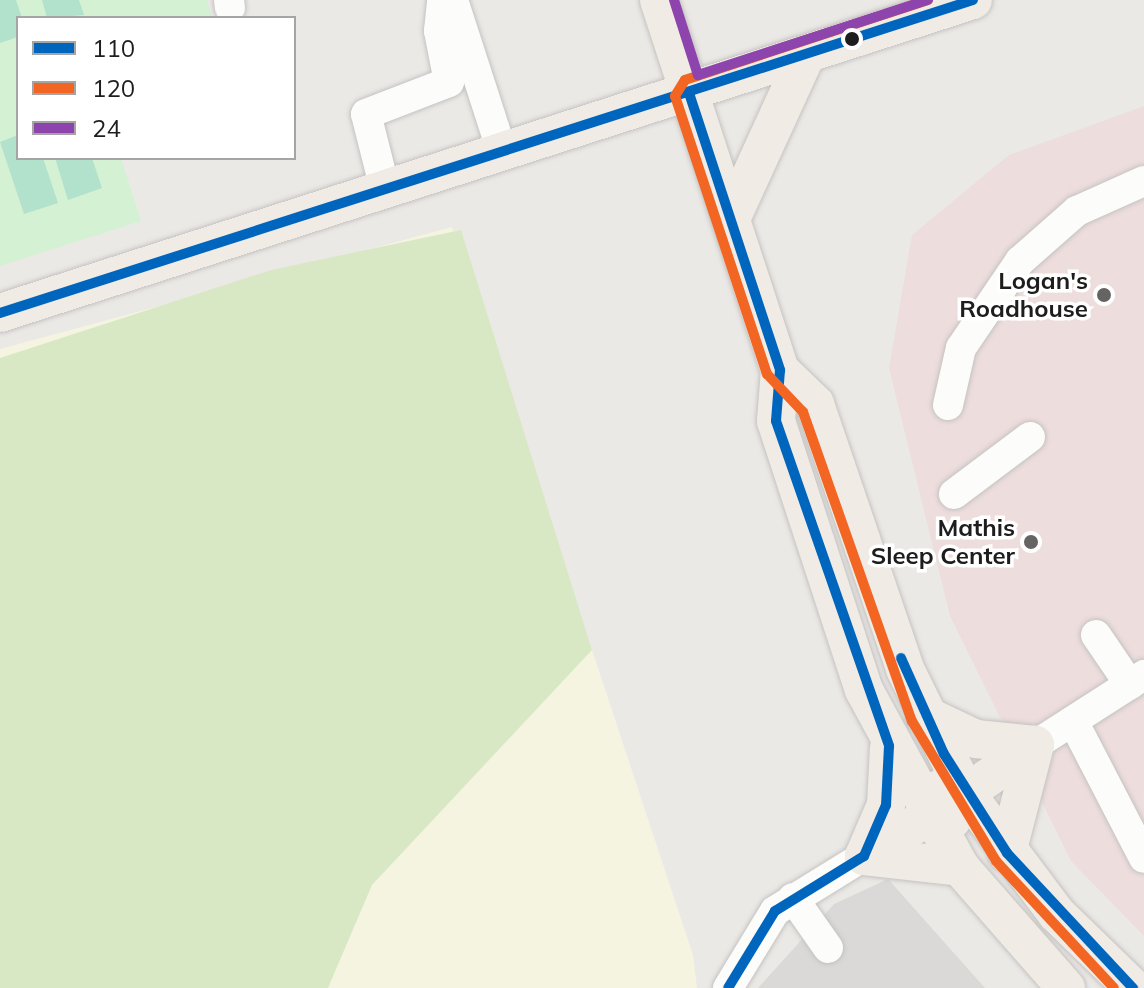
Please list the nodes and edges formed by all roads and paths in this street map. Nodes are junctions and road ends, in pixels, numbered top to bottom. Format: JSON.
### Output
{"nodes":[{"id":1,"x":442,"y":0,"type":"edge"},
{"id":2,"x":453,"y":0,"type":"edge"},
{"id":3,"x":659,"y":0,"type":"edge"},
{"id":4,"x":973,"y":0,"type":"edge"},
{"id":5,"x":805,"y":57,"type":"junction"},
{"id":6,"x":689,"y":93,"type":"junction"},
{"id":7,"x":503,"y":155,"type":"junction"},
{"id":8,"x":1144,"y":181,"type":"edge"},
{"id":9,"x":386,"y":193,"type":"junction"},
{"id":10,"x":731,"y":219,"type":"junction"},
{"id":11,"x":0,"y":313,"type":"edge"},
{"id":12,"x":780,"y":370,"type":"junction"},
{"id":13,"x":948,"y":405,"type":"dead end"},
{"id":14,"x":1030,"y":437,"type":"dead end"},
{"id":15,"x":954,"y":494,"type":"dead end"},
{"id":16,"x":824,"y":574,"type":"junction"},
{"id":17,"x":1096,"y":635,"type":"dead end"},
{"id":18,"x":1137,"y":680,"type":"edge"},
{"id":19,"x":925,"y":715,"type":"junction"},
{"id":20,"x":1073,"y":721,"type":"junction"},
{"id":21,"x":1035,"y":745,"type":"junction"},
{"id":22,"x":889,"y":746,"type":"junction"},
{"id":23,"x":966,"y":793,"type":"junction"},
{"id":24,"x":928,"y":817,"type":"junction"},
{"id":25,"x":1007,"y":853,"type":"junction"},
{"id":26,"x":864,"y":856,"type":"junction"},
{"id":27,"x":1144,"y":858,"type":"edge"},
{"id":28,"x":960,"y":867,"type":"junction"},
{"id":29,"x":793,"y":898,"type":"junction"},
{"id":30,"x":828,"y":948,"type":"dead end"},
{"id":31,"x":1102,"y":961,"type":"junction"},
{"id":32,"x":728,"y":988,"type":"edge"},
{"id":33,"x":1066,"y":988,"type":"edge"},
{"id":34,"x":1133,"y":988,"type":"edge"}],
"edges":[{"from":1,"to":9,"type":"street"},
{"from":2,"to":7,"type":"street"},
{"from":3,"to":6,"type":"main road"},
{"from":4,"to":5,"type":"main road"},
{"from":5,"to":6,"type":"main road"},
{"from":5,"to":10,"type":"main road"},
{"from":6,"to":7,"type":"main road"},
{"from":6,"to":10,"type":"main road"},
{"from":7,"to":9,"type":"main road"},
{"from":8,"to":13,"type":"street"},
{"from":9,"to":11,"type":"main road"},
{"from":10,"to":12,"type":"main road"},
{"from":12,"to":16,"type":"main road"},
{"from":12,"to":19,"type":"main road"},
{"from":14,"to":15,"type":"street"},
{"from":16,"to":22,"type":"main road"},
{"from":16,"to":23,"type":"main road"},
{"from":17,"to":18,"type":"street"},
{"from":18,"to":20,"type":"street"},
{"from":19,"to":21,"type":"main road"},
{"from":19,"to":23,"type":"main road"},
{"from":20,"to":21,"type":"street"},
{"from":20,"to":27,"type":"street"},
{"from":21,"to":23,"type":"main road"},
{"from":21,"to":25,"type":"main road"},
{"from":22,"to":24,"type":"main road"},
{"from":22,"to":26,"type":"main road"},
{"from":23,"to":25,"type":"main road"},
{"from":24,"to":26,"type":"main road"},
{"from":24,"to":28,"type":"main road"},
{"from":24,"to":31,"type":"main road"},
{"from":25,"to":31,"type":"main road"},
{"from":26,"to":28,"type":"main road"},
{"from":26,"to":29,"type":"street"},
{"from":28,"to":33,"type":"main road"},
{"from":29,"to":30,"type":"street"},
{"from":29,"to":32,"type":"street"},
{"from":31,"to":34,"type":"main road"}]}
